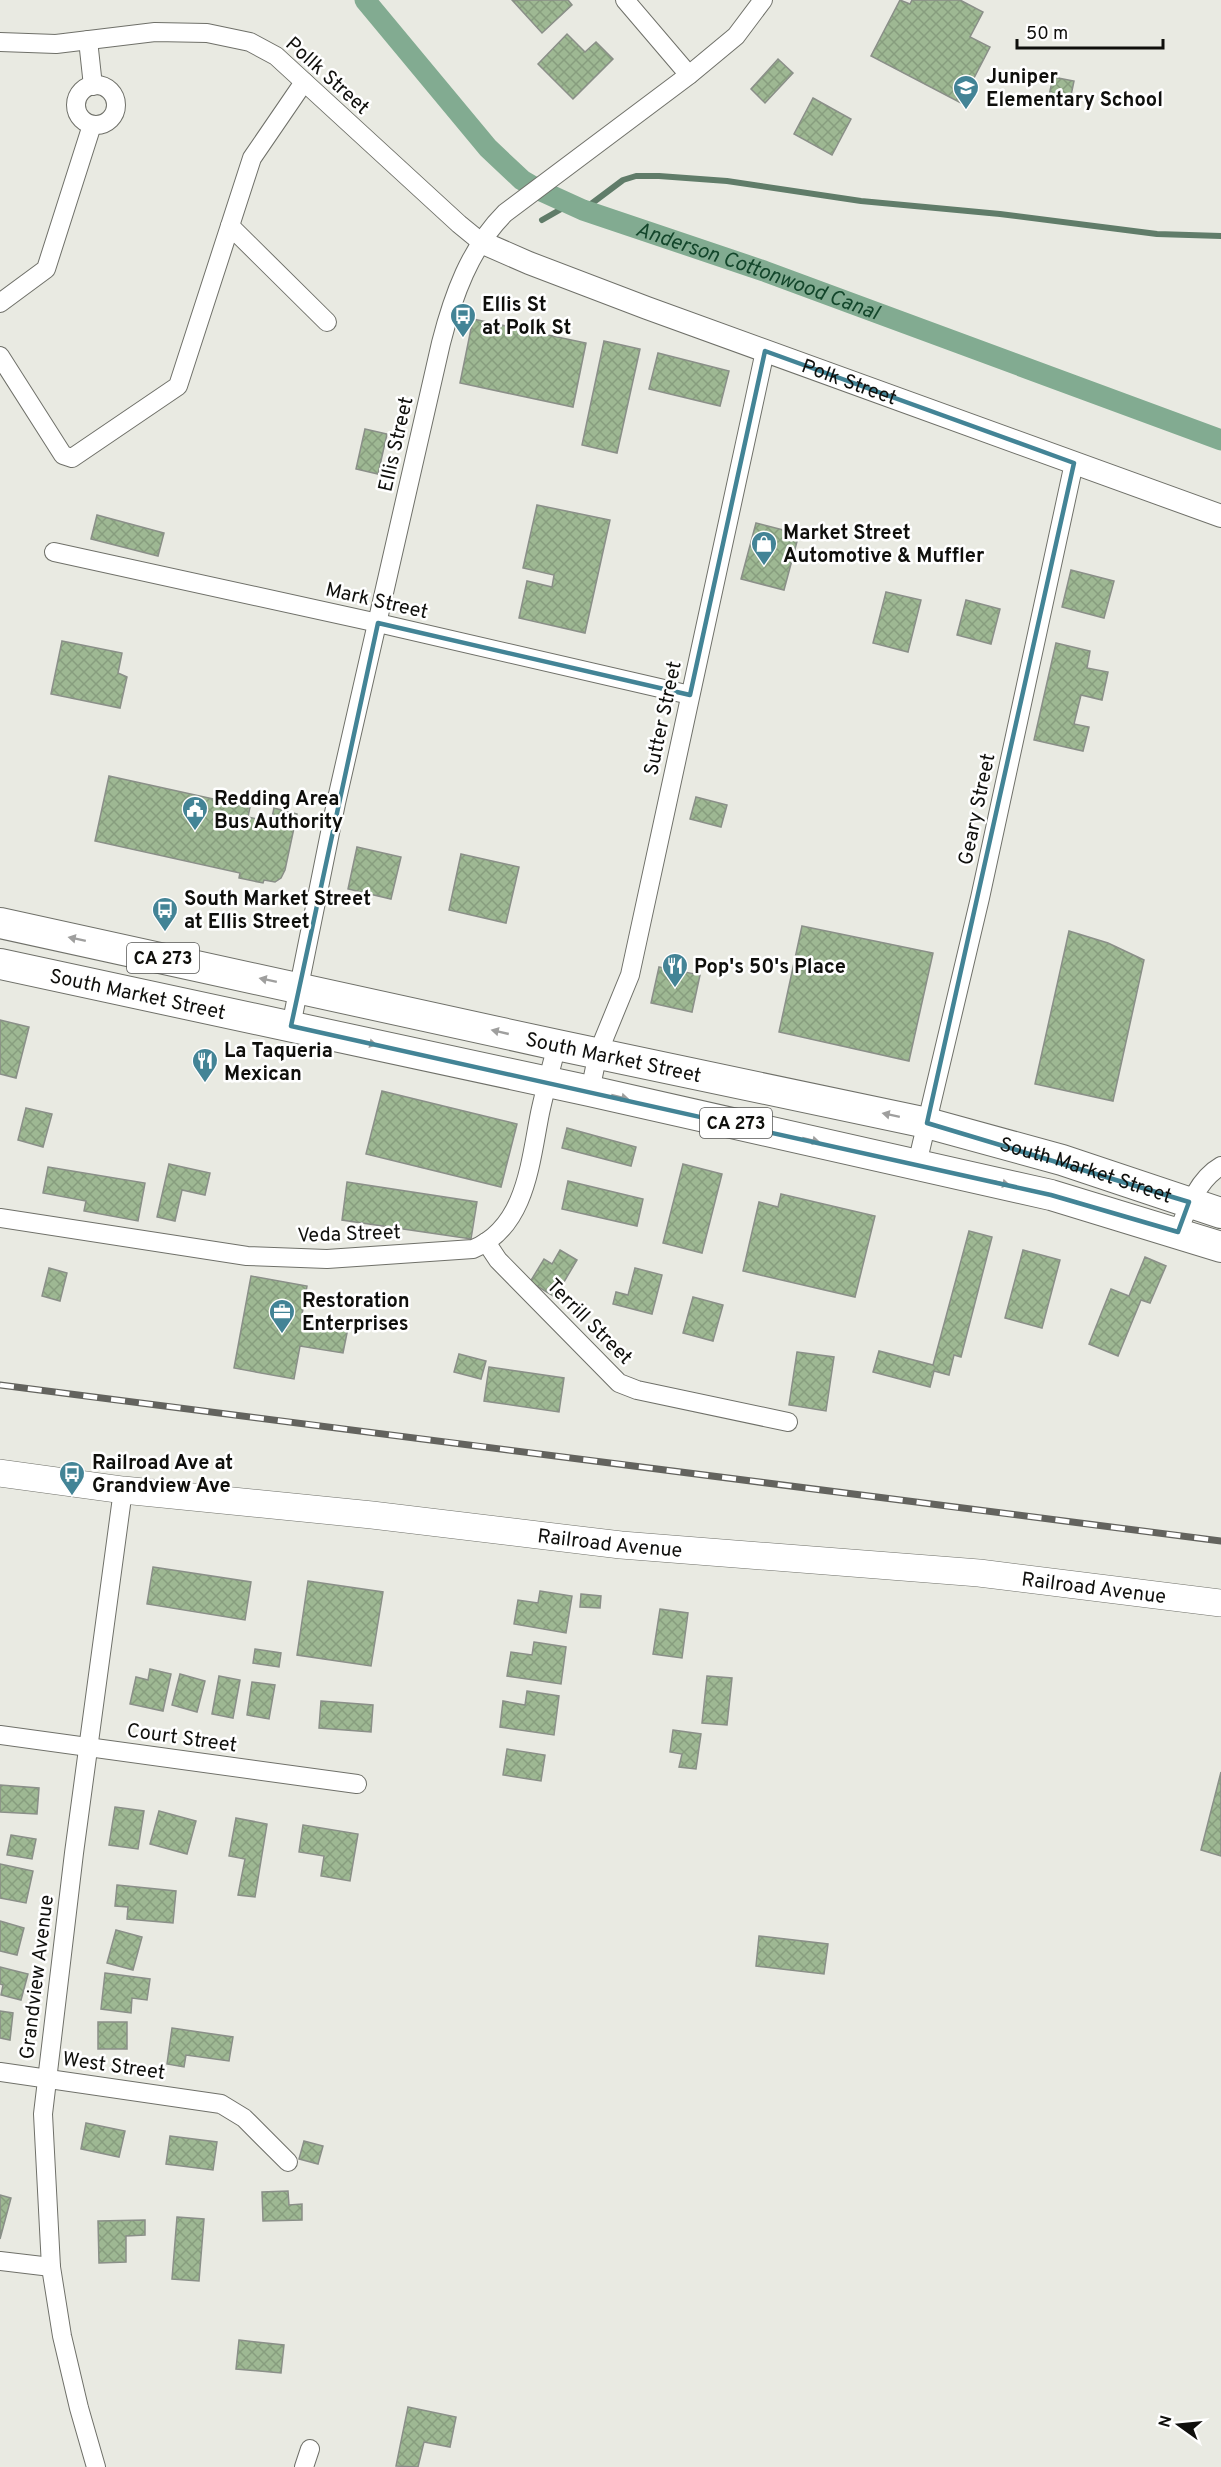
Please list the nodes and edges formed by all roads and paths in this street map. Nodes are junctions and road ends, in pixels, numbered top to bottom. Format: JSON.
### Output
{"nodes":[{"id":1,"x":625,"y":0,"type":"edge"},
{"id":2,"x":763,"y":0,"type":"edge"},
{"id":3,"x":88,"y":40,"type":"junction"},
{"id":4,"x":0,"y":42,"type":"edge"},
{"id":5,"x":689,"y":75,"type":"junction"},
{"id":6,"x":304,"y":82,"type":"junction"},
{"id":7,"x":93,"y":86,"type":"junction"},
{"id":8,"x":92,"y":125,"type":"junction"},
{"id":9,"x":230,"y":226,"type":"junction"},
{"id":10,"x":481,"y":242,"type":"junction"},
{"id":11,"x":0,"y":303,"type":"edge"},
{"id":12,"x":327,"y":322,"type":"dead end"},
{"id":13,"x":765,"y":351,"type":"junction"},
{"id":14,"x":0,"y":356,"type":"edge"},
{"id":15,"x":1074,"y":463,"type":"junction"},
{"id":16,"x":1221,"y":516,"type":"edge"},
{"id":17,"x":54,"y":552,"type":"dead end"},
{"id":18,"x":378,"y":623,"type":"junction"},
{"id":19,"x":690,"y":695,"type":"junction"},
{"id":20,"x":0,"y":923,"type":"edge"},
{"id":21,"x":0,"y":964,"type":"edge"},
{"id":22,"x":299,"y":987,"type":"junction"},
{"id":23,"x":291,"y":1026,"type":"junction"},
{"id":24,"x":556,"y":1045,"type":"junction"},
{"id":25,"x":598,"y":1053,"type":"junction"},
{"id":26,"x":547,"y":1083,"type":"junction"},
{"id":27,"x":590,"y":1091,"type":"junction"},
{"id":28,"x":927,"y":1123,"type":"junction"},
{"id":29,"x":916,"y":1164,"type":"junction"},
{"id":30,"x":1221,"y":1166,"type":"edge"},
{"id":31,"x":1189,"y":1202,"type":"junction"},
{"id":32,"x":1221,"y":1213,"type":"edge"},
{"id":33,"x":0,"y":1218,"type":"edge"},
{"id":34,"x":1178,"y":1232,"type":"junction"},
{"id":35,"x":486,"y":1242,"type":"junction"},
{"id":36,"x":1221,"y":1246,"type":"edge"},
{"id":37,"x":788,"y":1422,"type":"dead end"},
{"id":38,"x":0,"y":1473,"type":"edge"},
{"id":39,"x":123,"y":1490,"type":"junction"},
{"id":40,"x":1221,"y":1603,"type":"edge"},
{"id":41,"x":0,"y":1735,"type":"edge"},
{"id":42,"x":89,"y":1746,"type":"junction"},
{"id":43,"x":357,"y":1784,"type":"dead end"},
{"id":44,"x":0,"y":2072,"type":"edge"},
{"id":45,"x":46,"y":2078,"type":"junction"},
{"id":46,"x":288,"y":2162,"type":"dead end"},
{"id":47,"x":0,"y":2261,"type":"edge"},
{"id":48,"x":51,"y":2267,"type":"junction"},
{"id":49,"x":310,"y":2449,"type":"dead end"},
{"id":50,"x":96,"y":2467,"type":"edge"},
{"id":51,"x":304,"y":2467,"type":"edge"}],
"edges":[{"from":1,"to":5,"type":"street"},
{"from":2,"to":5,"type":"street","name":"Ellis Street"},
{"from":3,"to":4,"type":"street","name":"Pollk Street"},
{"from":3,"to":6,"type":"street","name":"Pollk Street"},
{"from":3,"to":7,"type":"street"},
{"from":5,"to":10,"type":"street","name":"Ellis Street"},
{"from":6,"to":9,"type":"street"},
{"from":6,"to":10,"type":"street","name":"Pollk Street"},
{"from":7,"to":8,"type":"street"},
{"from":7,"to":8,"type":"street"},
{"from":8,"to":11,"type":"street"},
{"from":9,"to":12,"type":"street"},
{"from":9,"to":14,"type":"street"},
{"from":10,"to":13,"type":"street","name":"Polk Street"},
{"from":10,"to":18,"type":"street","name":"Ellis Street"},
{"from":13,"to":15,"type":"street","name":"Polk Street"},
{"from":13,"to":19,"type":"street","name":"Sutter Street"},
{"from":15,"to":16,"type":"street","name":"Polk Street"},
{"from":15,"to":28,"type":"street","name":"Geary Street"},
{"from":17,"to":18,"type":"street","name":"Mark Street"},
{"from":18,"to":19,"type":"street","name":"Mark Street"},
{"from":18,"to":22,"type":"street","name":"Ellis Street"},
{"from":19,"to":25,"type":"street","name":"Sutter Street"},
{"from":22,"to":20,"type":"main road","name":"South Market Street","number":"CA 273","one_way":true},
{"from":21,"to":23,"type":"main road","name":"South Market Street","number":"CA 273"},
{"from":22,"to":23,"type":"street","name":"Ellis Street"},
{"from":24,"to":22,"type":"main road","name":"South Market Street","number":"CA 273","one_way":true},
{"from":23,"to":26,"type":"main road","name":"South Market Street","number":"CA 273","one_way":true},
{"from":24,"to":25,"type":"main road","name":"South Market Street","number":"CA 273"},
{"from":24,"to":26,"type":"street","name":"Veda Street"},
{"from":25,"to":27,"type":"street","name":"Sutter Street"},
{"from":28,"to":25,"type":"main road","name":"South Market Street","number":"CA 273","one_way":true},
{"from":26,"to":27,"type":"main road","name":"South Market Street","number":"CA 273"},
{"from":26,"to":35,"type":"street","name":"Veda Street"},
{"from":27,"to":29,"type":"main road","name":"South Market Street","number":"CA 273","one_way":true},
{"from":28,"to":29,"type":"street","name":"Geary Street"},
{"from":28,"to":31,"type":"main road","name":"South Market Street","number":"CA 273"},
{"from":29,"to":34,"type":"main road","name":"South Market Street","number":"CA 273","one_way":true},
{"from":30,"to":31,"type":"street"},
{"from":31,"to":32,"type":"main road","name":"South Market Street","number":"CA 273"},
{"from":31,"to":34,"type":"street"},
{"from":33,"to":35,"type":"street","name":"Veda Street"},
{"from":34,"to":36,"type":"main road","name":"South Market Street","number":"CA 273"},
{"from":35,"to":37,"type":"street","name":"Terrill Street"},
{"from":38,"to":39,"type":"main road","name":"Railroad Avenue"},
{"from":39,"to":40,"type":"main road","name":"Railroad Avenue"},
{"from":39,"to":42,"type":"street","name":"Grandview Avenue"},
{"from":41,"to":42,"type":"street","name":"Court Street"},
{"from":42,"to":43,"type":"street","name":"Court Street"},
{"from":42,"to":45,"type":"street","name":"Grandview Avenue"},
{"from":44,"to":45,"type":"street","name":"West Street"},
{"from":45,"to":46,"type":"street","name":"West Street"},
{"from":45,"to":48,"type":"street","name":"Grandview Avenue"},
{"from":47,"to":48,"type":"street"},
{"from":48,"to":50,"type":"street","name":"Grandview Avenue"},
{"from":49,"to":51,"type":"street"}]}
